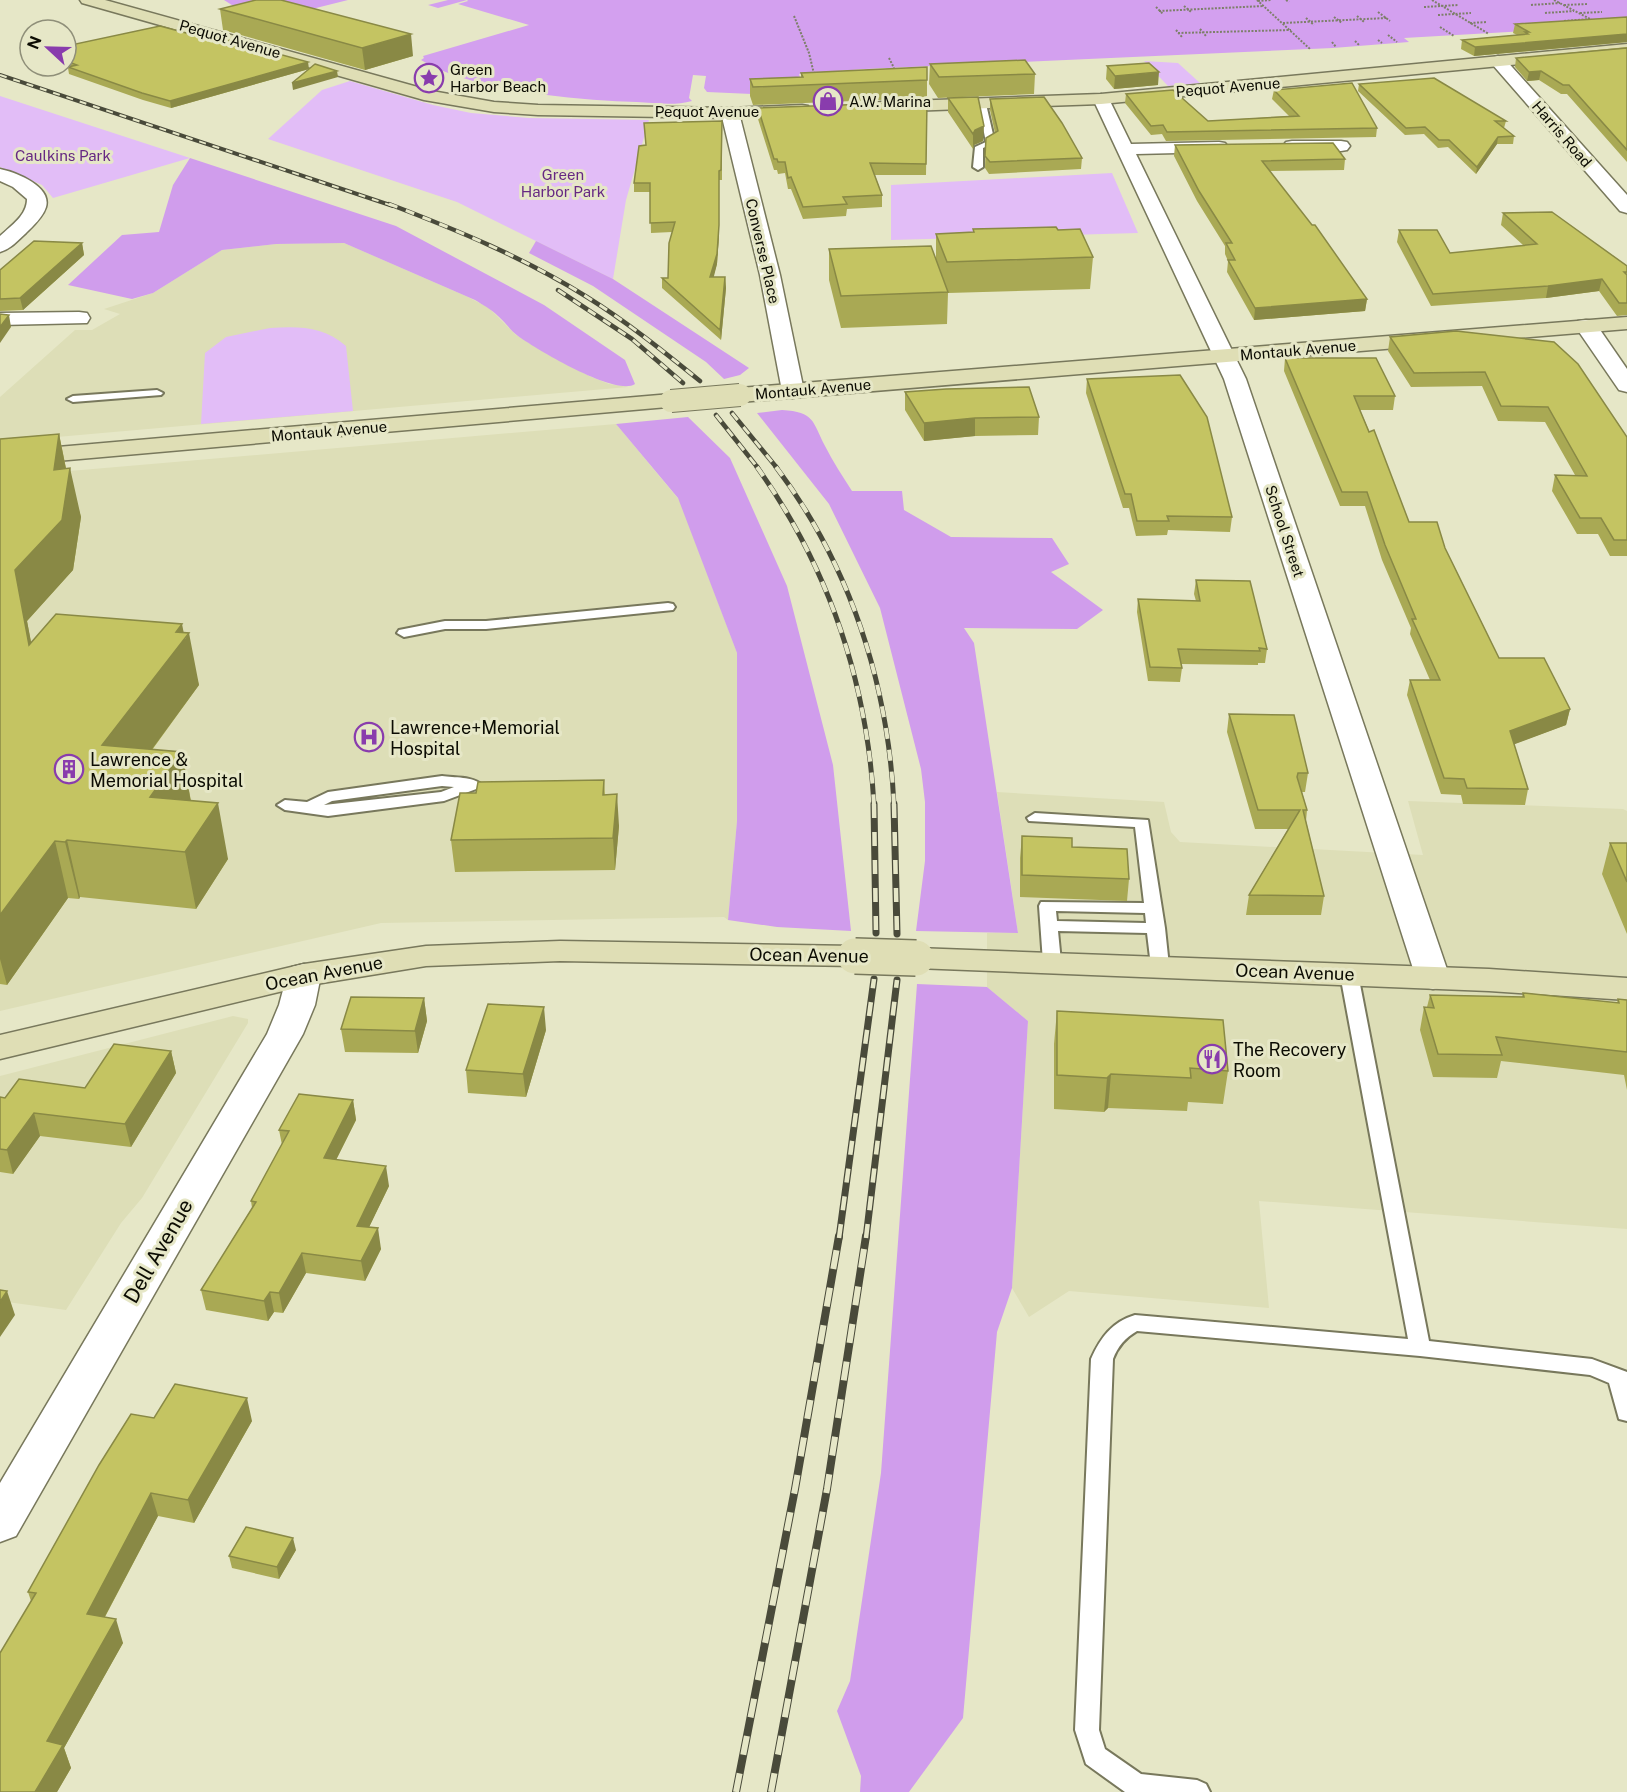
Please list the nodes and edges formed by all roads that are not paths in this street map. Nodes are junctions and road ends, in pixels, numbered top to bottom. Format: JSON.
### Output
{"nodes":[{"id":1,"x":87,"y":0,"type":"edge"},
{"id":2,"x":1627,"y":49,"type":"edge"},
{"id":3,"x":1498,"y":61,"type":"junction"},
{"id":4,"x":1101,"y":99,"type":"junction"},
{"id":5,"x":982,"y":104,"type":"junction"},
{"id":6,"x":864,"y":108,"type":"edge"},
{"id":7,"x":819,"y":110,"type":"edge"},
{"id":8,"x":730,"y":113,"type":"junction"},
{"id":9,"x":1341,"y":146,"type":"dead end"},
{"id":10,"x":1238,"y":147,"type":"edge"},
{"id":11,"x":1273,"y":147,"type":"edge"},
{"id":12,"x":1125,"y":148,"type":"junction"},
{"id":13,"x":978,"y":167,"type":"dead end"},
{"id":14,"x":0,"y":174,"type":"edge"},
{"id":15,"x":1627,"y":207,"type":"edge"},
{"id":16,"x":0,"y":246,"type":"edge"},
{"id":17,"x":79,"y":318,"type":"dead end"},
{"id":18,"x":0,"y":319,"type":"edge"},
{"id":19,"x":1627,"y":323,"type":"edge"},
{"id":20,"x":1586,"y":326,"type":"junction"},
{"id":21,"x":1224,"y":356,"type":"junction"},
{"id":22,"x":1627,"y":385,"type":"edge"},
{"id":23,"x":793,"y":391,"type":"junction"},
{"id":24,"x":157,"y":393,"type":"dead end"},
{"id":25,"x":73,"y":399,"type":"dead end"},
{"id":26,"x":0,"y":459,"type":"edge"},
{"id":27,"x":668,"y":607,"type":"dead end"},
{"id":28,"x":486,"y":625,"type":"dead end"},
{"id":29,"x":285,"y":805,"type":"dead end"},
{"id":30,"x":310,"y":807,"type":"junction"},
{"id":31,"x":1035,"y":818,"type":"dead end"},
{"id":32,"x":1154,"y":908,"type":"junction"},
{"id":33,"x":1049,"y":926,"type":"junction"},
{"id":34,"x":1157,"y":928,"type":"junction"},
{"id":35,"x":1052,"y":962,"type":"junction"},
{"id":36,"x":1160,"y":966,"type":"junction"},
{"id":37,"x":1349,"y":974,"type":"junction"},
{"id":38,"x":304,"y":975,"type":"junction"},
{"id":39,"x":1433,"y":978,"type":"junction"},
{"id":40,"x":1627,"y":988,"type":"edge"},
{"id":41,"x":0,"y":1047,"type":"edge"},
{"id":42,"x":1420,"y":1348,"type":"junction"},
{"id":43,"x":1627,"y":1413,"type":"edge"},
{"id":44,"x":0,"y":1523,"type":"edge"},
{"id":45,"x":1197,"y":1792,"type":"edge"}],
"edges":[{"from":1,"to":8,"type":"street","name":"Pequot Avenue"},
{"from":2,"to":3,"type":"street","name":"Pequot Avenue"},
{"from":3,"to":4,"type":"street","name":"Pequot Avenue"},
{"from":3,"to":15,"type":"street","name":"Harris Road"},
{"from":4,"to":5,"type":"street","name":"Pequot Avenue"},
{"from":4,"to":12,"type":"street","name":"School Street"},
{"from":5,"to":6,"type":"street","name":"Pequot Avenue"},
{"from":5,"to":13,"type":"lane"},
{"from":7,"to":8,"type":"street","name":"Pequot Avenue"},
{"from":8,"to":23,"type":"street","name":"Converse Place"},
{"from":9,"to":11,"type":"street"},
{"from":10,"to":12,"type":"street"},
{"from":12,"to":21,"type":"street","name":"School Street"},
{"from":14,"to":16,"type":"street"},
{"from":17,"to":18,"type":"street"},
{"from":19,"to":20,"type":"street","name":"Montauk Avenue"},
{"from":20,"to":21,"type":"street","name":"Montauk Avenue"},
{"from":20,"to":22,"type":"street"},
{"from":21,"to":23,"type":"street","name":"Montauk Avenue"},
{"from":21,"to":39,"type":"street","name":"School Street"},
{"from":23,"to":26,"type":"street","name":"Montauk Avenue","bridge":true},
{"from":24,"to":25,"type":"lane"},
{"from":27,"to":28,"type":"lane"},
{"from":29,"to":30,"type":"lane"},
{"from":30,"to":30,"type":"lane"},
{"from":31,"to":32,"type":"lane"},
{"from":32,"to":33,"type":"lane"},
{"from":32,"to":34,"type":"lane"},
{"from":33,"to":34,"type":"lane"},
{"from":33,"to":35,"type":"lane"},
{"from":34,"to":36,"type":"lane"},
{"from":35,"to":36,"type":"street","name":"Ocean Avenue"},
{"from":35,"to":38,"type":"street","name":"Ocean Avenue","bridge":true},
{"from":36,"to":37,"type":"street","name":"Ocean Avenue"},
{"from":37,"to":39,"type":"street","name":"Ocean Avenue"},
{"from":37,"to":42,"type":"lane"},
{"from":38,"to":41,"type":"street","name":"Ocean Avenue"},
{"from":38,"to":44,"type":"street","name":"Dell Avenue"},
{"from":39,"to":40,"type":"street","name":"Ocean Avenue"},
{"from":42,"to":43,"type":"lane"},
{"from":42,"to":45,"type":"lane"}]}
